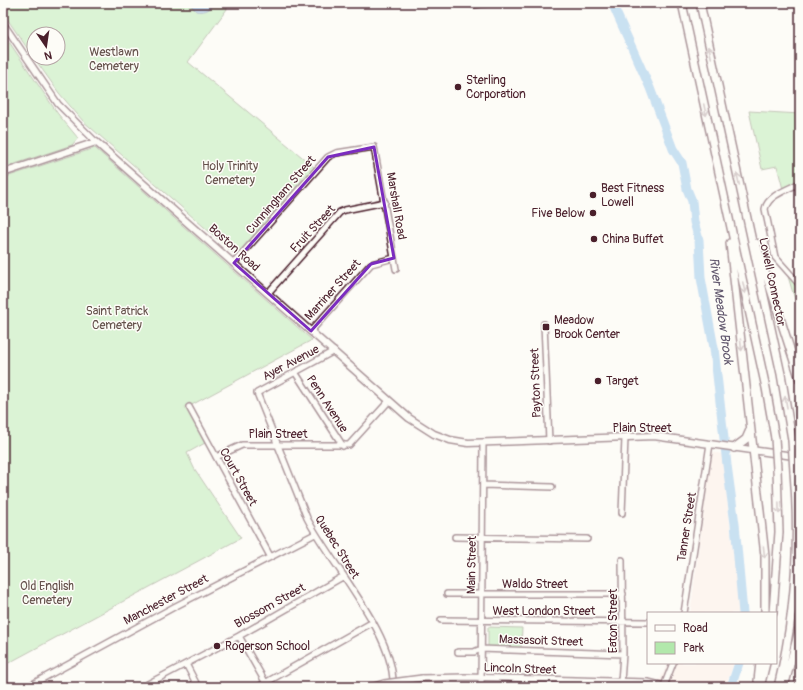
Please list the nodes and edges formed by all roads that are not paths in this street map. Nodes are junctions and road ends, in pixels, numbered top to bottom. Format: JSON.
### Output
{"nodes":[{"id":1,"x":467,"y":3,"type":"edge"},
{"id":2,"x":487,"y":3,"type":"edge"},
{"id":3,"x":682,"y":3,"type":"edge"},
{"id":4,"x":700,"y":3,"type":"edge"},
{"id":5,"x":3,"y":23,"type":"edge"},
{"id":6,"x":96,"y":142,"type":"junction"},
{"id":7,"x":374,"y":146,"type":"joint"},
{"id":8,"x":3,"y":173,"type":"edge"},
{"id":9,"x":799,"y":185,"type":"edge"},
{"id":10,"x":385,"y":202,"type":"junction"},
{"id":11,"x":744,"y":205,"type":"junction"},
{"id":12,"x":726,"y":209,"type":"junction"},
{"id":13,"x":394,"y":258,"type":"junction"},
{"id":14,"x":234,"y":263,"type":"junction"},
{"id":15,"x":396,"y":269,"type":"dead end"},
{"id":16,"x":800,"y":285,"type":"edge"},
{"id":17,"x":268,"y":293,"type":"junction"},
{"id":18,"x":544,"y":324,"type":"dead end"},
{"id":19,"x":310,"y":330,"type":"junction"},
{"id":20,"x":334,"y":352,"type":"junction"},
{"id":21,"x":295,"y":372,"type":"junction"},
{"id":22,"x":800,"y":380,"type":"edge"},
{"id":23,"x":257,"y":393,"type":"joint"},
{"id":24,"x":389,"y":401,"type":"junction"},
{"id":25,"x":189,"y":407,"type":"dead end"},
{"id":26,"x":750,"y":428,"type":"junction"},
{"id":27,"x":625,"y":438,"type":"junction"},
{"id":28,"x":549,"y":441,"type":"junction"},
{"id":29,"x":484,"y":444,"type":"junction"},
{"id":30,"x":710,"y":444,"type":"junction"},
{"id":31,"x":278,"y":445,"type":"junction"},
{"id":32,"x":343,"y":446,"type":"junction"},
{"id":33,"x":734,"y":448,"type":"junction"},
{"id":34,"x":754,"y":451,"type":"junction"},
{"id":35,"x":216,"y":457,"type":"junction"},
{"id":36,"x":800,"y":457,"type":"edge"},
{"id":37,"x":483,"y":485,"type":"junction"},
{"id":38,"x":552,"y":487,"type":"dead end"},
{"id":39,"x":622,"y":513,"type":"dead end"},
{"id":40,"x":315,"y":534,"type":"junction"},
{"id":41,"x":455,"y":537,"type":"dead end"},
{"id":42,"x":482,"y":538,"type":"junction"},
{"id":43,"x":587,"y":539,"type":"dead end"},
{"id":44,"x":270,"y":556,"type":"junction"},
{"id":45,"x":622,"y":560,"type":"dead end"},
{"id":46,"x":344,"y":576,"type":"junction"},
{"id":47,"x":447,"y":594,"type":"dead end"},
{"id":48,"x":481,"y":594,"type":"junction"},
{"id":49,"x":623,"y":594,"type":"junction"},
{"id":50,"x":684,"y":612,"type":"edge"},
{"id":51,"x":765,"y":612,"type":"edge"},
{"id":52,"x":773,"y":612,"type":"edge"},
{"id":53,"x":441,"y":620,"type":"dead end"},
{"id":54,"x":481,"y":620,"type":"junction"},
{"id":55,"x":623,"y":621,"type":"junction"},
{"id":56,"x":373,"y":622,"type":"junction"},
{"id":57,"x":647,"y":622,"type":"edge"},
{"id":58,"x":800,"y":627,"type":"edge"},
{"id":59,"x":239,"y":636,"type":"junction"},
{"id":60,"x":481,"y":649,"type":"junction"},
{"id":61,"x":458,"y":652,"type":"dead end"},
{"id":62,"x":623,"y":654,"type":"junction"},
{"id":63,"x":186,"y":664,"type":"junction"},
{"id":64,"x":673,"y":664,"type":"edge"},
{"id":65,"x":760,"y":664,"type":"edge"},
{"id":66,"x":766,"y":664,"type":"edge"},
{"id":67,"x":481,"y":678,"type":"junction"},
{"id":68,"x":621,"y":682,"type":"junction"},
{"id":69,"x":267,"y":685,"type":"edge"},
{"id":70,"x":665,"y":686,"type":"edge"},
{"id":71,"x":27,"y":687,"type":"edge"},
{"id":72,"x":142,"y":687,"type":"edge"},
{"id":73,"x":198,"y":687,"type":"edge"},
{"id":74,"x":258,"y":687,"type":"edge"},
{"id":75,"x":371,"y":687,"type":"edge"},
{"id":76,"x":393,"y":687,"type":"edge"},
{"id":77,"x":481,"y":687,"type":"edge"},
{"id":78,"x":757,"y":687,"type":"edge"},
{"id":79,"x":760,"y":687,"type":"edge"},
{"id":80,"x":778,"y":687,"type":"edge"},
{"id":81,"x":784,"y":687,"type":"edge"}],
"edges":[{"from":1,"to":2,"type":"street"},
{"from":3,"to":12,"type":"highway","one_way":true},
{"from":11,"to":4,"type":"highway","name":"Lowell Connector","one_way":true},
{"from":5,"to":6,"type":"street","name":"Boston Road"},
{"from":6,"to":8,"type":"main road"},
{"from":6,"to":14,"type":"main road","name":"Boston Road"},
{"from":7,"to":10,"type":"street","name":"Marshall Road"},
{"from":7,"to":14,"type":"street","name":"Cunningham Street"},
{"from":9,"to":16,"type":"street"},
{"from":10,"to":13,"type":"street","name":"Marshall Road"},
{"from":10,"to":17,"type":"street","name":"Fruit Street"},
{"from":11,"to":22,"type":"highway"},
{"from":80,"to":11,"type":"highway","name":"Lowell Connector","one_way":true,"bridge":true},
{"from":12,"to":26,"type":"highway","one_way":true},
{"from":12,"to":52,"type":"highway","one_way":true,"bridge":true},
{"from":13,"to":15,"type":"street","name":"Marshall Road"},
{"from":13,"to":19,"type":"street","name":"Marriner Street"},
{"from":14,"to":17,"type":"main road","name":"Boston Road"},
{"from":17,"to":19,"type":"main road","name":"Boston Road"},
{"from":18,"to":28,"type":"street","name":"Payton Street"},
{"from":19,"to":20,"type":"main road","name":"Boston Road"},
{"from":20,"to":21,"type":"street","name":"Ayer Avenue"},
{"from":20,"to":24,"type":"main road","name":"Boston Road"},
{"from":21,"to":23,"type":"street","name":"Ayer Avenue"},
{"from":21,"to":32,"type":"street","name":"Penn Avenue"},
{"from":23,"to":31,"type":"street","name":"Quebec Street"},
{"from":24,"to":29,"type":"main road","name":"Boston Road"},
{"from":24,"to":32,"type":"street"},
{"from":25,"to":35,"type":"street","name":"Court Street"},
{"from":26,"to":33,"type":"highway"},
{"from":26,"to":34,"type":"highway"},
{"from":27,"to":28,"type":"main road","name":"Plain Street"},
{"from":27,"to":30,"type":"main road","name":"Plain Street"},
{"from":27,"to":39,"type":"street"},
{"from":28,"to":29,"type":"main road","name":"Plain Street"},
{"from":29,"to":37,"type":"street","name":"Main Street"},
{"from":30,"to":33,"type":"main road","name":"Plain Street"},
{"from":30,"to":50,"type":"street","name":"Tanner Street"},
{"from":31,"to":32,"type":"street","name":"Plain Street"},
{"from":31,"to":35,"type":"street","name":"Plain Street"},
{"from":31,"to":40,"type":"street","name":"Quebec Street"},
{"from":33,"to":34,"type":"main road","name":"Plain Street"},
{"from":34,"to":36,"type":"main road","name":"Plain Street"},
{"from":34,"to":51,"type":"highway","one_way":true},
{"from":35,"to":44,"type":"street","name":"Court Street"},
{"from":37,"to":38,"type":"street"},
{"from":37,"to":42,"type":"street","name":"Main Street"},
{"from":40,"to":44,"type":"street","name":"Manchester Street"},
{"from":40,"to":46,"type":"street","name":"Quebec Street"},
{"from":41,"to":42,"type":"street"},
{"from":42,"to":43,"type":"street"},
{"from":42,"to":48,"type":"street","name":"Main Street"},
{"from":44,"to":71,"type":"street","name":"Manchester Street"},
{"from":45,"to":49,"type":"street","name":"Eaton Street"},
{"from":46,"to":56,"type":"street","name":"Quebec Street"},
{"from":46,"to":59,"type":"street","name":"Blossom Street"},
{"from":47,"to":48,"type":"street","name":"Waldo Street"},
{"from":48,"to":49,"type":"street","name":"Waldo Street"},
{"from":48,"to":54,"type":"street","name":"Main Street"},
{"from":49,"to":55,"type":"street","name":"Eaton Street"},
{"from":53,"to":54,"type":"street","name":"West London Street"},
{"from":54,"to":55,"type":"street","name":"West London Street"},
{"from":54,"to":60,"type":"street","name":"Main Street"},
{"from":55,"to":57,"type":"street","name":"West London Street"},
{"from":55,"to":62,"type":"street","name":"Eaton Street"},
{"from":56,"to":69,"type":"street"},
{"from":56,"to":76,"type":"street","name":"Quebec Street"},
{"from":58,"to":81,"type":"highway"},
{"from":59,"to":63,"type":"street","name":"Blossom Street"},
{"from":59,"to":69,"type":"street"},
{"from":60,"to":61,"type":"street","name":"Massasoit Street"},
{"from":60,"to":62,"type":"street","name":"Massasoit Street"},
{"from":60,"to":67,"type":"street","name":"Main Street"},
{"from":62,"to":68,"type":"street","name":"Eaton Street"},
{"from":63,"to":72,"type":"street","name":"Blossom Street"},
{"from":63,"to":73,"type":"street"},
{"from":64,"to":70,"type":"street"},
{"from":65,"to":78,"type":"highway"},
{"from":66,"to":79,"type":"highway"},
{"from":67,"to":68,"type":"street","name":"Lincoln Street"},
{"from":67,"to":75,"type":"street","name":"Lincoln Street","bridge":true},
{"from":67,"to":77,"type":"street","name":"Main Street"},
{"from":68,"to":70,"type":"street","name":"Lincoln Street"},
{"from":69,"to":74,"type":"street"}]}
